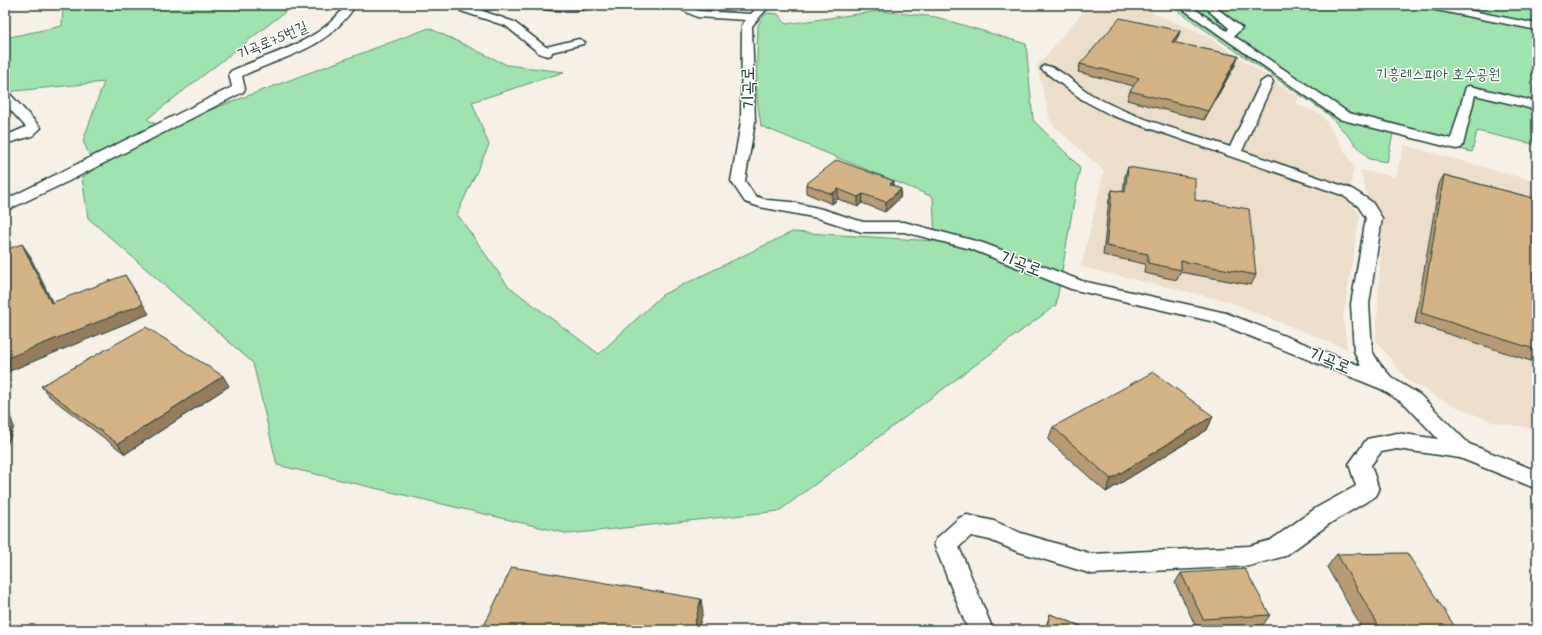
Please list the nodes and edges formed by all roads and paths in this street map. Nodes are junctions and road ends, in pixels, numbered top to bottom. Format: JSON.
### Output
{"nodes":[{"id":1,"x":351,"y":5,"type":"edge"},
{"id":2,"x":497,"y":5,"type":"edge"},
{"id":3,"x":530,"y":5,"type":"edge"},
{"id":4,"x":590,"y":5,"type":"edge"},
{"id":5,"x":677,"y":5,"type":"edge"},
{"id":6,"x":766,"y":5,"type":"edge"},
{"id":7,"x":1182,"y":5,"type":"edge"},
{"id":8,"x":1426,"y":5,"type":"edge"},
{"id":9,"x":1214,"y":11,"type":"dead end"},
{"id":10,"x":753,"y":17,"type":"junction"},
{"id":11,"x":1537,"y":27,"type":"edge"},
{"id":12,"x":1228,"y":36,"type":"junction"},
{"id":13,"x":579,"y":42,"type":"dead end"},
{"id":14,"x":1047,"y":69,"type":"dead end"},
{"id":15,"x":1267,"y":82,"type":"dead end"},
{"id":16,"x":5,"y":96,"type":"edge"},
{"id":17,"x":1537,"y":106,"type":"edge"},
{"id":18,"x":5,"y":140,"type":"edge"},
{"id":19,"x":1234,"y":152,"type":"junction"},
{"id":20,"x":5,"y":206,"type":"edge"},
{"id":21,"x":1388,"y":384,"type":"junction"},
{"id":22,"x":1462,"y":450,"type":"junction"},
{"id":23,"x":1537,"y":480,"type":"edge"},
{"id":24,"x":978,"y":625,"type":"dead end"}],
"edges":[{"from":1,"to":20,"type":"street","name":"기곡로75번길"},
{"from":2,"to":13,"type":"street"},
{"from":3,"to":4,"type":"street"},
{"from":5,"to":10,"type":"street"},
{"from":6,"to":10,"type":"street","name":"기곡로"},
{"from":7,"to":12,"type":"street"},
{"from":8,"to":11,"type":"street"},
{"from":9,"to":12,"type":"street"},
{"from":10,"to":21,"type":"street","name":"기곡로"},
{"from":12,"to":17,"type":"street"},
{"from":14,"to":19,"type":"street"},
{"from":15,"to":19,"type":"street"},
{"from":16,"to":18,"type":"street"},
{"from":19,"to":21,"type":"street"},
{"from":21,"to":22,"type":"street","name":"기곡로"},
{"from":22,"to":23,"type":"street","name":"기곡로"},
{"from":22,"to":24,"type":"street","name":"기곡로"}]}
